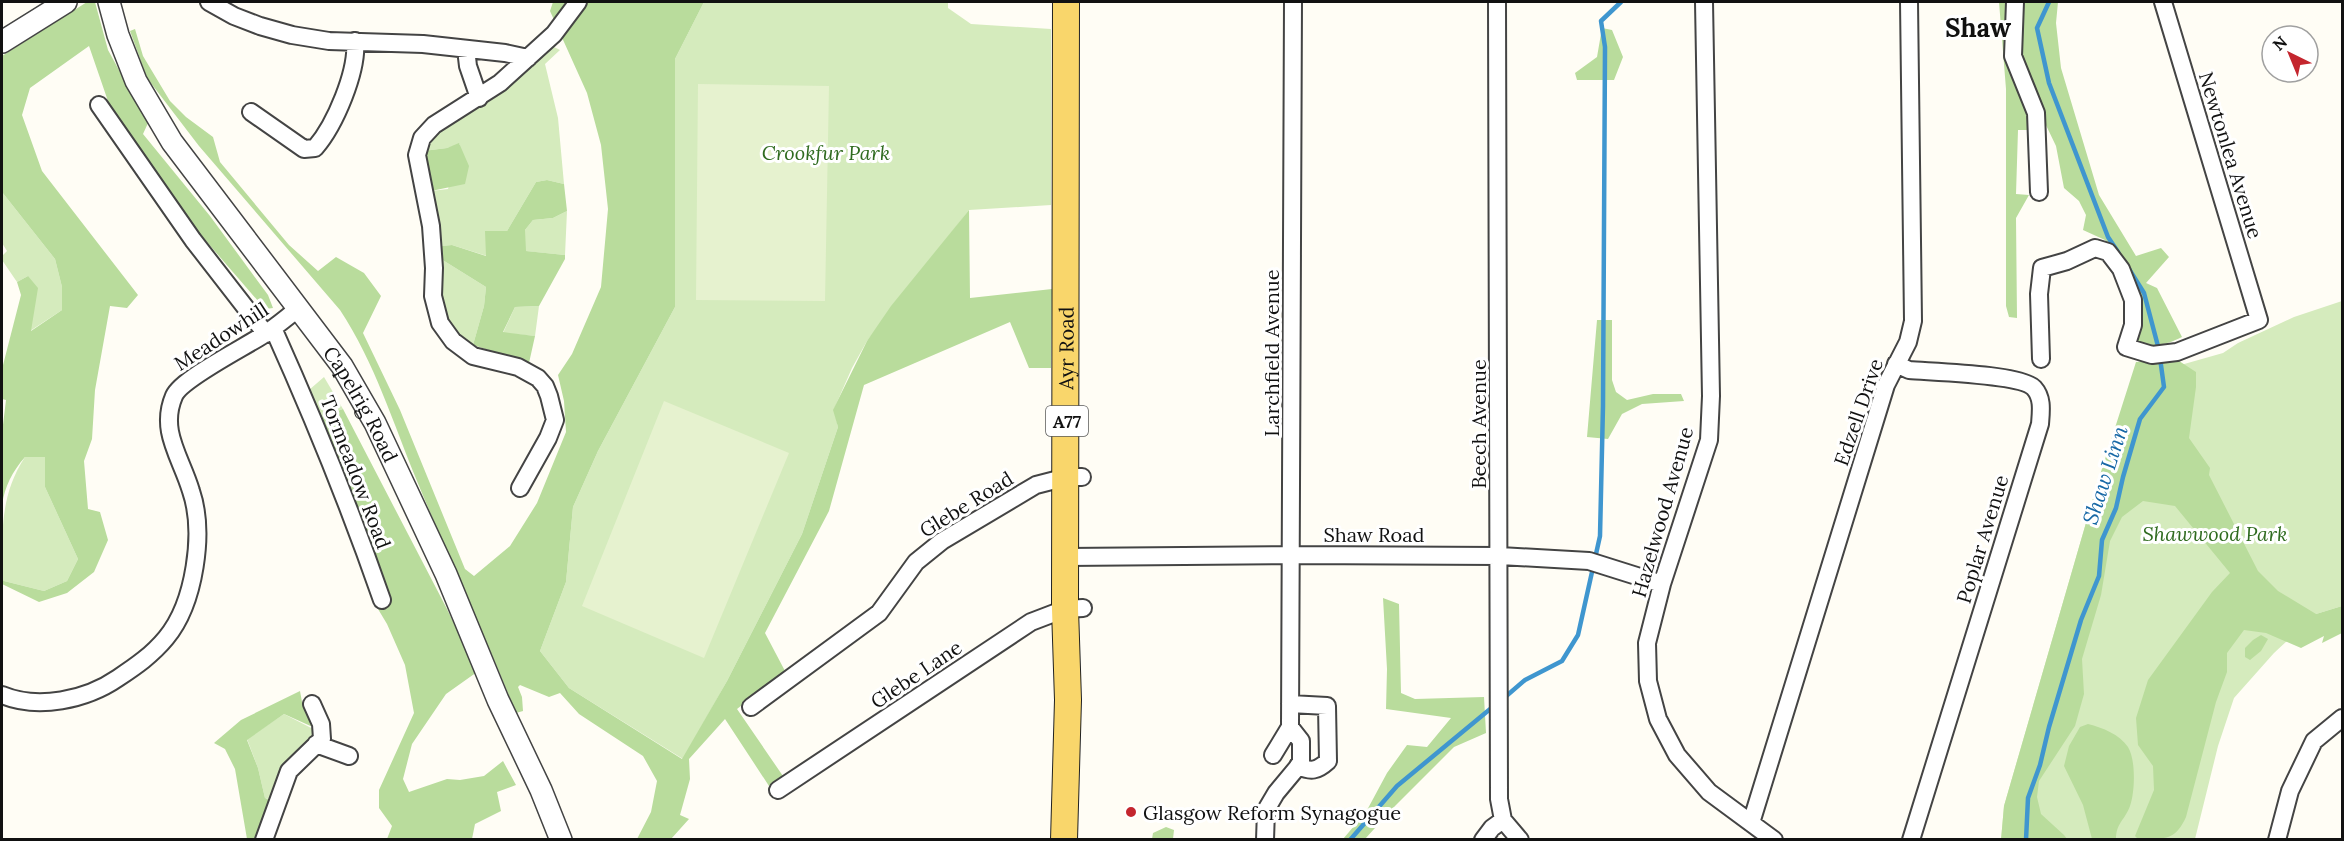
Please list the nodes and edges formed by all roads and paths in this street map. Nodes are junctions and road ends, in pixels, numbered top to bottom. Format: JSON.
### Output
{"nodes":[{"id":1,"x":66,"y":2,"type":"edge"},
{"id":2,"x":109,"y":2,"type":"edge"},
{"id":3,"x":209,"y":2,"type":"edge"},
{"id":4,"x":578,"y":2,"type":"edge"},
{"id":5,"x":1066,"y":2,"type":"edge"},
{"id":6,"x":1082,"y":2,"type":"edge"},
{"id":7,"x":1293,"y":2,"type":"edge"},
{"id":8,"x":1497,"y":2,"type":"edge"},
{"id":9,"x":1704,"y":2,"type":"edge"},
{"id":10,"x":1909,"y":2,"type":"edge"},
{"id":11,"x":2015,"y":2,"type":"edge"},
{"id":12,"x":2163,"y":2,"type":"edge"},
{"id":13,"x":355,"y":41,"type":"junction"},
{"id":14,"x":2,"y":42,"type":"edge"},
{"id":15,"x":466,"y":49,"type":"junction"},
{"id":16,"x":528,"y":58,"type":"junction"},
{"id":17,"x":479,"y":98,"type":"junction"},
{"id":18,"x":99,"y":105,"type":"dead end"},
{"id":19,"x":251,"y":112,"type":"dead end"},
{"id":20,"x":2039,"y":192,"type":"dead end"},
{"id":21,"x":299,"y":308,"type":"junction"},
{"id":22,"x":269,"y":331,"type":"junction"},
{"id":23,"x":2042,"y":359,"type":"dead end"},
{"id":24,"x":1896,"y":364,"type":"junction"},
{"id":25,"x":1075,"y":477,"type":"junction"},
{"id":26,"x":520,"y":488,"type":"dead end"},
{"id":27,"x":1292,"y":555,"type":"junction"},
{"id":28,"x":1500,"y":556,"type":"junction"},
{"id":29,"x":1074,"y":558,"type":"junction"},
{"id":30,"x":1662,"y":584,"type":"junction"},
{"id":31,"x":382,"y":600,"type":"dead end"},
{"id":32,"x":1074,"y":608,"type":"junction"},
{"id":33,"x":2,"y":695,"type":"edge"},
{"id":34,"x":312,"y":704,"type":"dead end"},
{"id":35,"x":1290,"y":704,"type":"junction"},
{"id":36,"x":750,"y":707,"type":"dead end"},
{"id":37,"x":2343,"y":718,"type":"edge"},
{"id":38,"x":1290,"y":727,"type":"junction"},
{"id":39,"x":316,"y":744,"type":"junction"},
{"id":40,"x":1273,"y":755,"type":"dead end"},
{"id":41,"x":349,"y":756,"type":"dead end"},
{"id":42,"x":1298,"y":766,"type":"junction"},
{"id":43,"x":778,"y":790,"type":"dead end"},
{"id":44,"x":1503,"y":820,"type":"junction"},
{"id":45,"x":1751,"y":823,"type":"junction"},
{"id":46,"x":264,"y":840,"type":"edge"},
{"id":47,"x":561,"y":840,"type":"edge"},
{"id":48,"x":1065,"y":840,"type":"edge"},
{"id":49,"x":1079,"y":840,"type":"edge"},
{"id":50,"x":1265,"y":840,"type":"edge"},
{"id":51,"x":1483,"y":840,"type":"edge"},
{"id":52,"x":1520,"y":840,"type":"edge"},
{"id":53,"x":1773,"y":840,"type":"edge"},
{"id":54,"x":1911,"y":840,"type":"edge"},
{"id":55,"x":2277,"y":840,"type":"edge"}],
"edges":[{"from":1,"to":14,"type":"street"},
{"from":2,"to":21,"type":"street","name":"Capelrig Road"},
{"from":3,"to":13,"type":"street"},
{"from":4,"to":16,"type":"street"},
{"from":5,"to":25,"type":"main road","name":"Ayr Road","number":"A77"},
{"from":6,"to":25,"type":"main road","name":"Ayr Road","number":"A77"},
{"from":7,"to":27,"type":"street","name":"Larchfield Avenue"},
{"from":8,"to":28,"type":"street","name":"Beech Avenue"},
{"from":9,"to":30,"type":"street","name":"Hazelwood Avenue"},
{"from":10,"to":24,"type":"street","name":"Edzell Drive"},
{"from":11,"to":20,"type":"street"},
{"from":12,"to":23,"type":"street","name":"Newtonlea Avenue"},
{"from":13,"to":15,"type":"street"},
{"from":13,"to":19,"type":"street"},
{"from":15,"to":16,"type":"street"},
{"from":15,"to":17,"type":"street"},
{"from":16,"to":17,"type":"street"},
{"from":17,"to":26,"type":"street"},
{"from":18,"to":22,"type":"street","name":"Tormeadow Road"},
{"from":21,"to":22,"type":"street","name":"Meadowhill"},
{"from":21,"to":47,"type":"street","name":"Capelrig Road"},
{"from":22,"to":31,"type":"street","name":"Tormeadow Road"},
{"from":22,"to":33,"type":"street","name":"Meadowhill"},
{"from":24,"to":45,"type":"street","name":"Edzell Drive"},
{"from":24,"to":54,"type":"street","name":"Poplar Avenue"},
{"from":25,"to":29,"type":"main road","name":"Ayr Road","number":"A77"},
{"from":25,"to":36,"type":"street","name":"Glebe Road"},
{"from":27,"to":28,"type":"street","name":"Shaw Road"},
{"from":27,"to":29,"type":"street","name":"Shaw Road"},
{"from":27,"to":35,"type":"street","name":"Larchfield Avenue"},
{"from":28,"to":30,"type":"street","name":"Shaw Road"},
{"from":28,"to":44,"type":"street","name":"Beech Avenue"},
{"from":29,"to":32,"type":"main road","name":"Ayr Road","number":"A77"},
{"from":30,"to":45,"type":"street","name":"Hazelwood Avenue"},
{"from":32,"to":43,"type":"street","name":"Glebe Lane"},
{"from":32,"to":48,"type":"main road","name":"Ayr Road","number":"A77"},
{"from":32,"to":49,"type":"main road","name":"Ayr Road","number":"A77"},
{"from":34,"to":39,"type":"street"},
{"from":35,"to":38,"type":"street","name":"Larchfield Avenue"},
{"from":35,"to":42,"type":"street"},
{"from":37,"to":55,"type":"street"},
{"from":38,"to":40,"type":"street"},
{"from":38,"to":42,"type":"street"},
{"from":39,"to":41,"type":"street"},
{"from":39,"to":46,"type":"street"},
{"from":42,"to":50,"type":"street"},
{"from":44,"to":51,"type":"street"},
{"from":44,"to":52,"type":"street"},
{"from":45,"to":53,"type":"street","name":"Hazelwood Avenue"}]}
